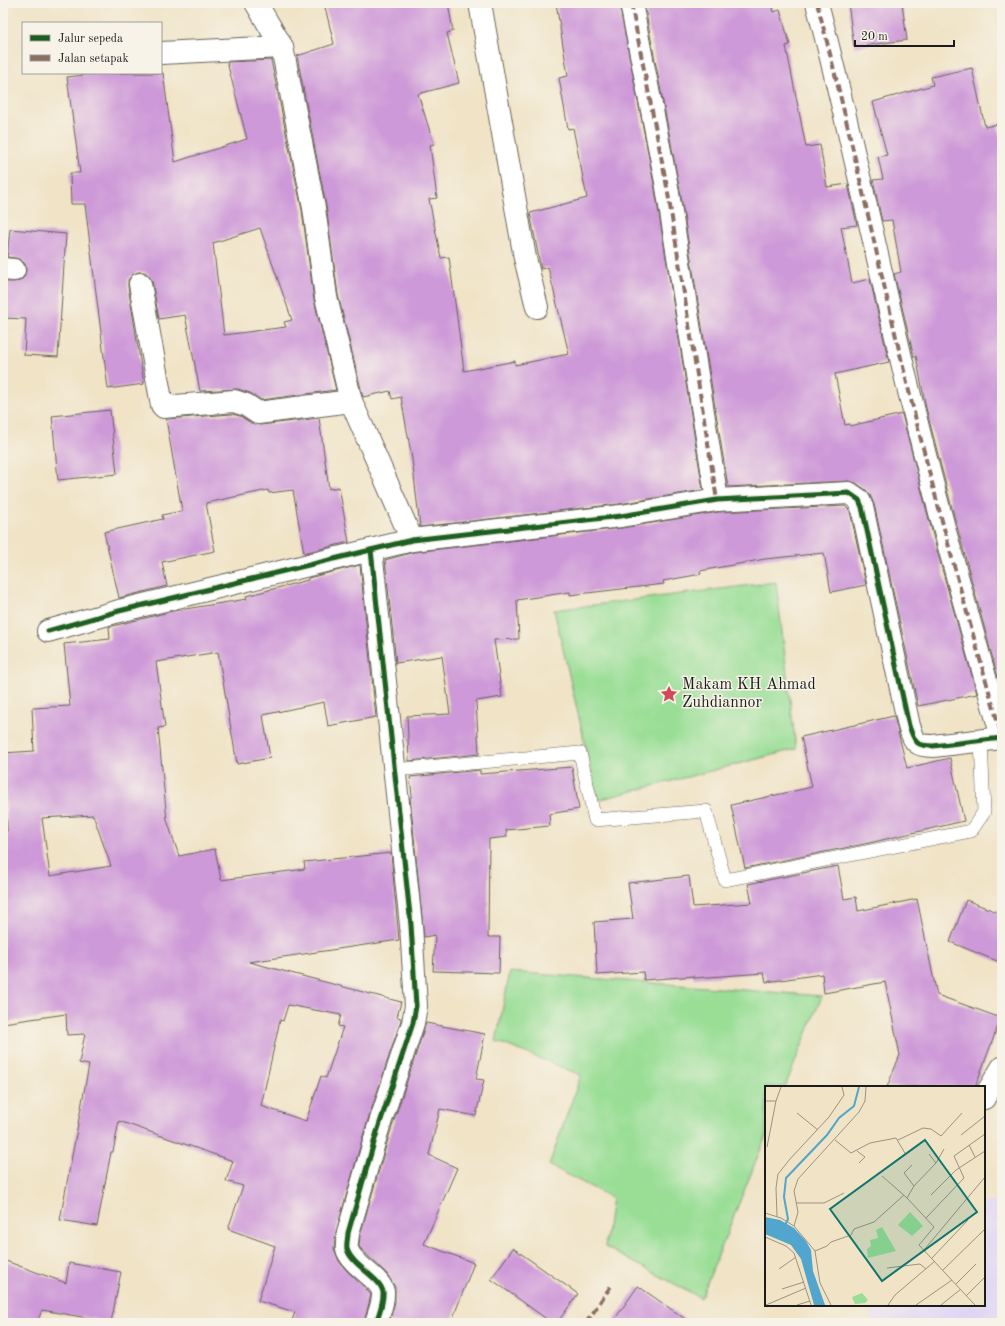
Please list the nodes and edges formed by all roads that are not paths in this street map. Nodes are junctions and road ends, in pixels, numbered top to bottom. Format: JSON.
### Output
{"nodes":[{"id":1,"x":256,"y":3,"type":"edge"},
{"id":2,"x":480,"y":3,"type":"edge"},
{"id":3,"x":631,"y":3,"type":"edge"},
{"id":4,"x":817,"y":3,"type":"edge"},
{"id":5,"x":282,"y":47,"type":"junction"},
{"id":6,"x":162,"y":53,"type":"edge"},
{"id":7,"x":140,"y":284,"type":"dead end"},
{"id":8,"x":537,"y":307,"type":"dead end"},
{"id":9,"x":351,"y":401,"type":"junction"},
{"id":10,"x":717,"y":500,"type":"junction"},
{"id":11,"x":412,"y":540,"type":"junction"},
{"id":12,"x":371,"y":550,"type":"junction"},
{"id":13,"x":48,"y":631,"type":"dead end"},
{"id":14,"x":995,"y":738,"type":"edge"},
{"id":15,"x":394,"y":770,"type":"junction"},
{"id":16,"x":1002,"y":1068,"type":"edge"},
{"id":17,"x":985,"y":1096,"type":"edge"},
{"id":18,"x":376,"y":1323,"type":"edge"}],
"edges":[{"from":1,"to":5,"type":"street"},
{"from":2,"to":8,"type":"street"},
{"from":3,"to":10,"type":"street"},
{"from":4,"to":14,"type":"street"},
{"from":5,"to":6,"type":"street"},
{"from":5,"to":9,"type":"street"},
{"from":7,"to":9,"type":"street"},
{"from":9,"to":11,"type":"street"},
{"from":10,"to":11,"type":"street"},
{"from":10,"to":14,"type":"street"},
{"from":11,"to":12,"type":"street"},
{"from":12,"to":13,"type":"street"},
{"from":12,"to":15,"type":"street"},
{"from":14,"to":15,"type":"lane"},
{"from":15,"to":18,"type":"street"},
{"from":16,"to":17,"type":"street"}]}
